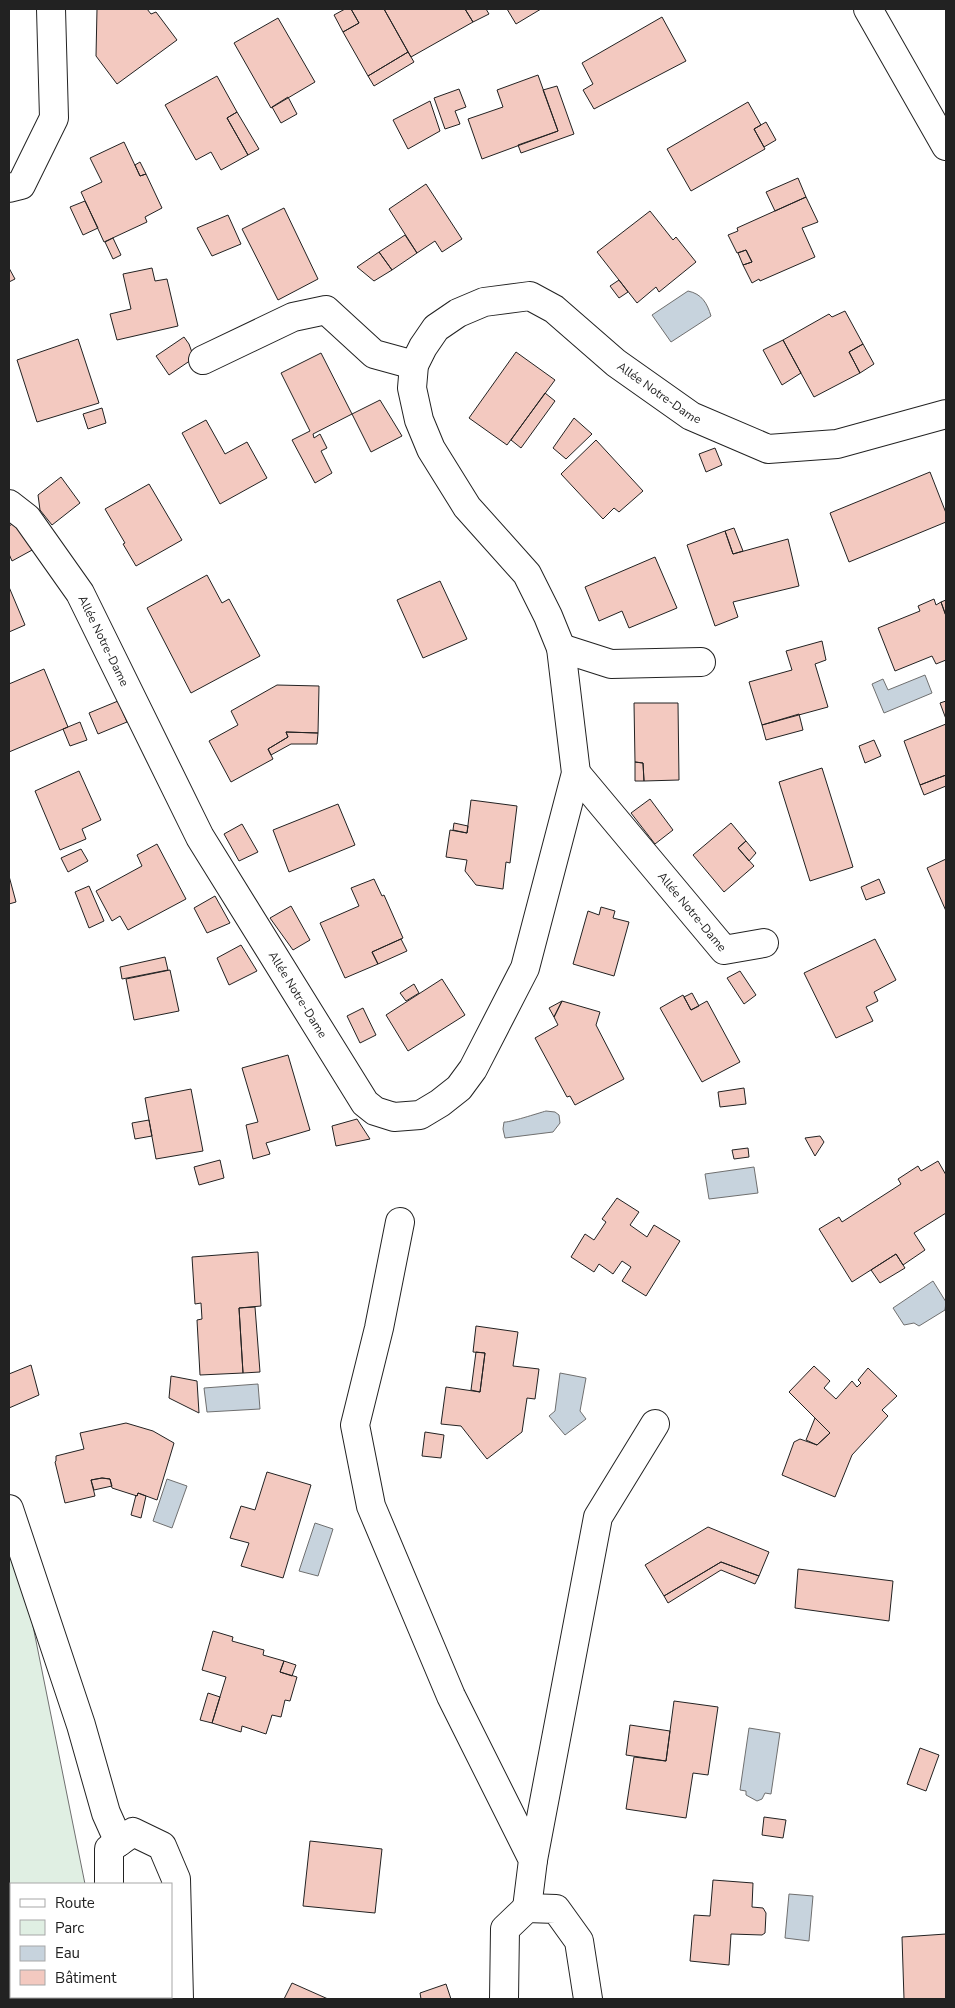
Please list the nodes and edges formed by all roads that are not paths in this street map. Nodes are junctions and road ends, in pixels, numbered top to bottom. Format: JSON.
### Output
{"nodes":[{"id":1,"x":51,"y":9,"type":"edge"},
{"id":2,"x":868,"y":9,"type":"edge"},
{"id":3,"x":946,"y":146,"type":"edge"},
{"id":4,"x":9,"y":188,"type":"edge"},
{"id":5,"x":203,"y":360,"type":"dead end"},
{"id":6,"x":414,"y":365,"type":"junction"},
{"id":7,"x":946,"y":414,"type":"edge"},
{"id":8,"x":9,"y":504,"type":"edge"},
{"id":9,"x":561,"y":648,"type":"junction"},
{"id":10,"x":701,"y":662,"type":"dead end"},
{"id":11,"x":576,"y":773,"type":"junction"},
{"id":12,"x":764,"y":942,"type":"dead end"},
{"id":13,"x":400,"y":1222,"type":"dead end"},
{"id":14,"x":654,"y":1424,"type":"dead end"},
{"id":15,"x":9,"y":1509,"type":"edge"},
{"id":16,"x":119,"y":1842,"type":"junction"},
{"id":17,"x":533,"y":1860,"type":"junction"},
{"id":18,"x":110,"y":1883,"type":"edge"},
{"id":19,"x":528,"y":1908,"type":"junction"},
{"id":20,"x":179,"y":1999,"type":"edge"},
{"id":21,"x":504,"y":1999,"type":"edge"},
{"id":22,"x":588,"y":1999,"type":"edge"}],
"edges":[{"from":1,"to":4,"type":"street"},
{"from":2,"to":3,"type":"street"},
{"from":5,"to":6,"type":"street"},
{"from":6,"to":7,"type":"street","name":"Allée Notre-Dame"},
{"from":6,"to":9,"type":"street","name":"Allée Notre-Dame"},
{"from":8,"to":11,"type":"street","name":"Allée Notre-Dame"},
{"from":9,"to":10,"type":"street"},
{"from":9,"to":11,"type":"street","name":"Allée Notre-Dame"},
{"from":11,"to":12,"type":"street","name":"Allée Notre-Dame"},
{"from":13,"to":17,"type":"street"},
{"from":14,"to":17,"type":"street"},
{"from":15,"to":16,"type":"street"},
{"from":16,"to":18,"type":"street"},
{"from":16,"to":20,"type":"street"},
{"from":17,"to":19,"type":"street"},
{"from":19,"to":21,"type":"street"},
{"from":19,"to":22,"type":"street"}]}
